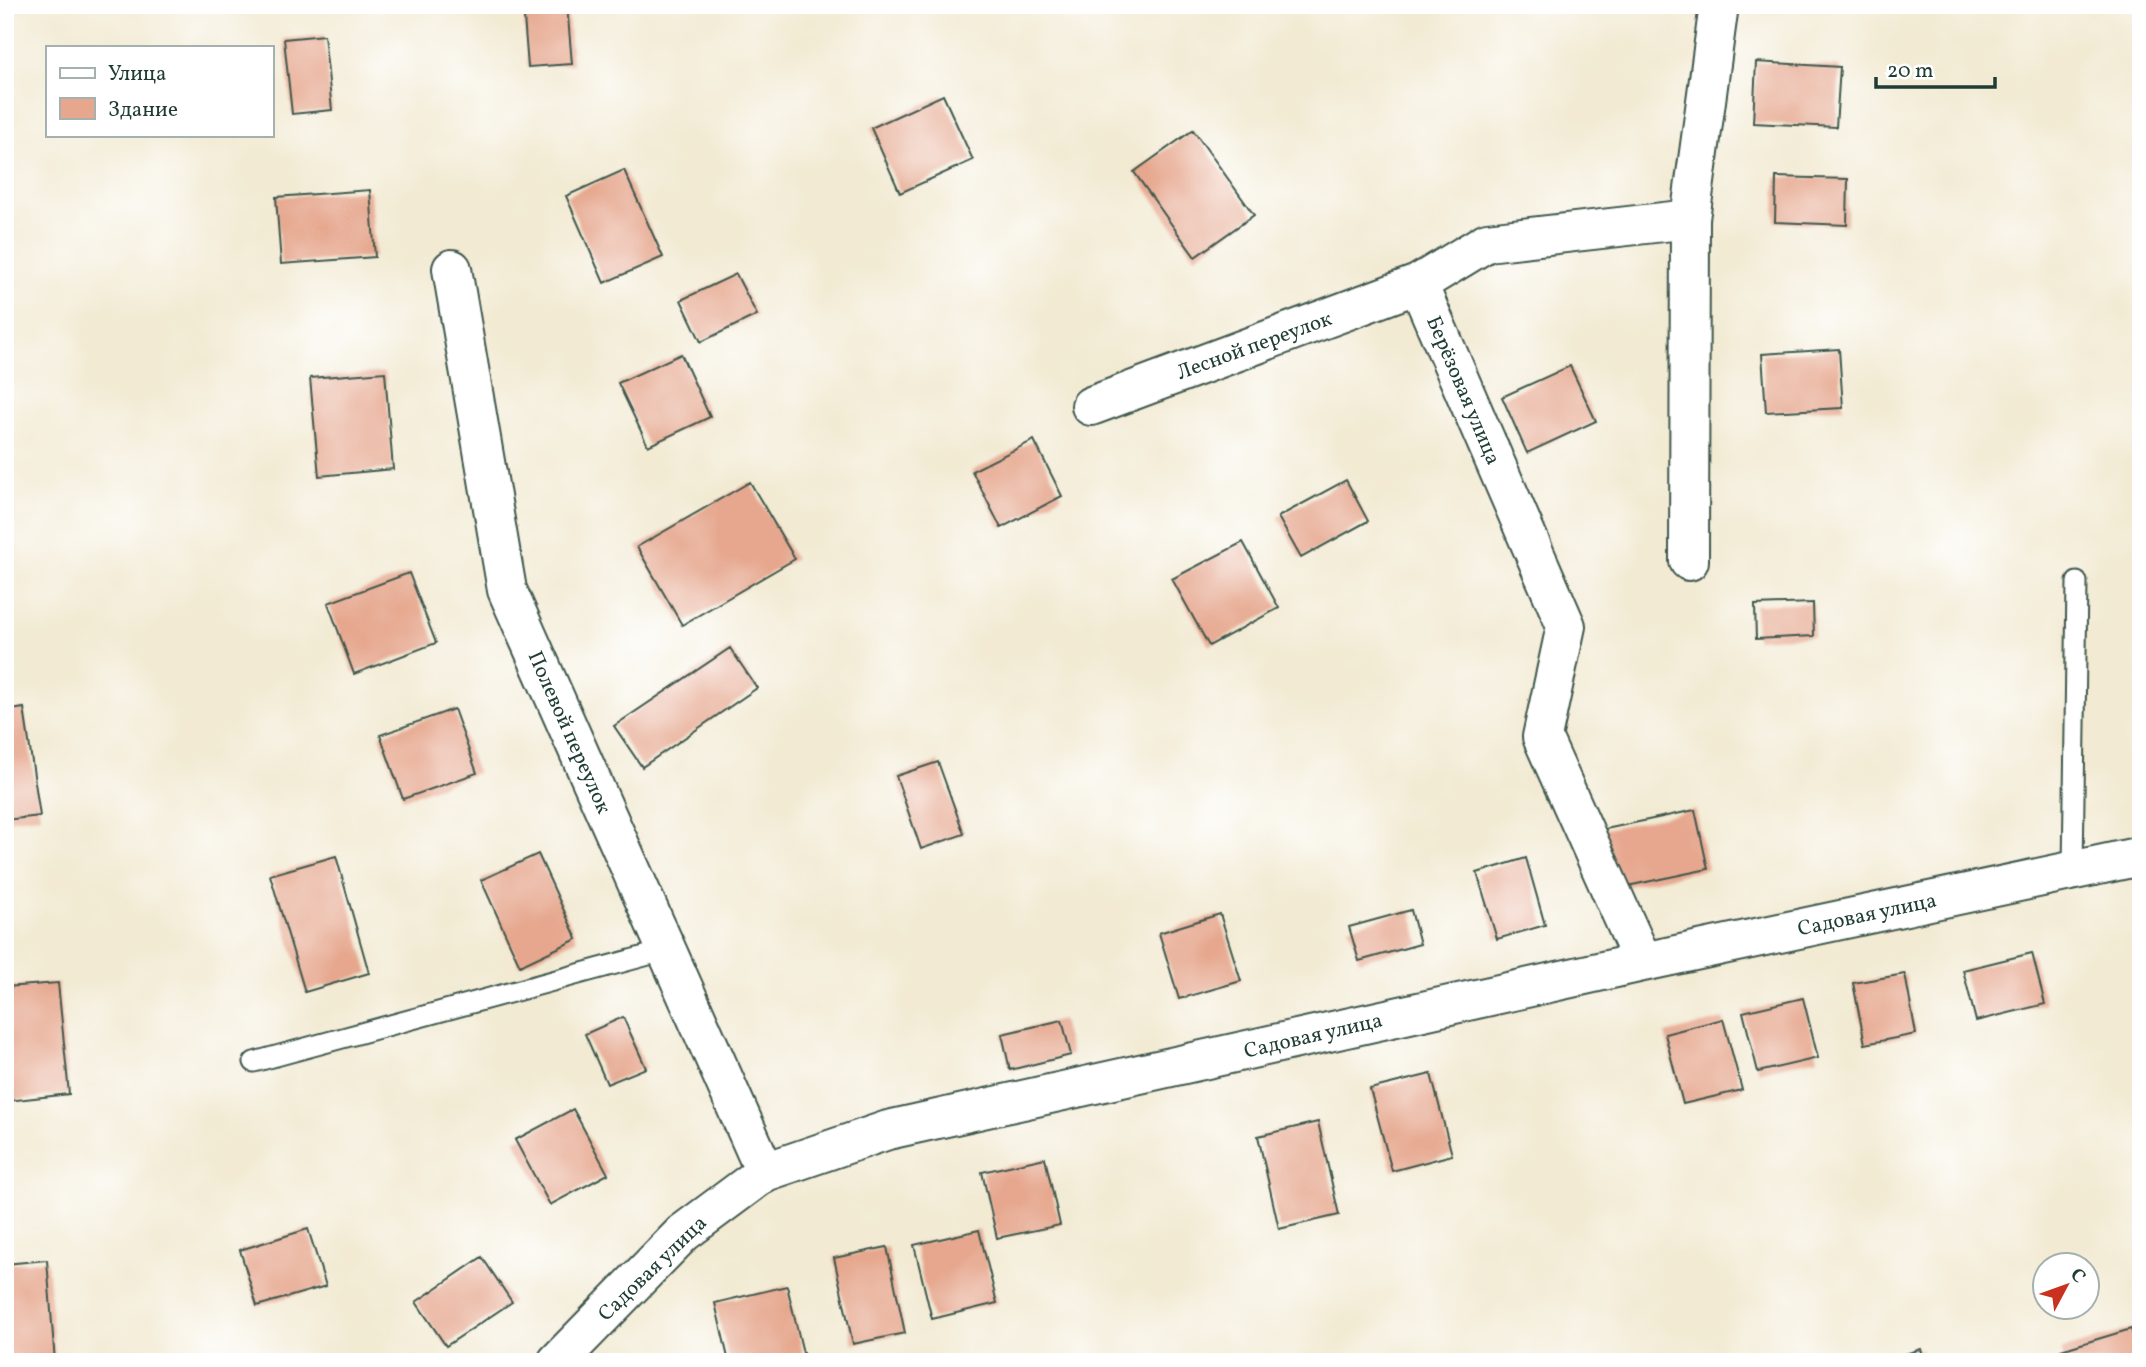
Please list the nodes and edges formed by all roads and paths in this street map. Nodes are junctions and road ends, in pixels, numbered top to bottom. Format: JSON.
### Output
{"nodes":[{"id":1,"x":1719,"y":5,"type":"edge"},
{"id":2,"x":1690,"y":219,"type":"junction"},
{"id":3,"x":452,"y":269,"type":"dead end"},
{"id":4,"x":1418,"y":284,"type":"junction"},
{"id":5,"x":1091,"y":406,"type":"dead end"},
{"id":6,"x":1689,"y":561,"type":"dead end"},
{"id":7,"x":2077,"y":582,"type":"dead end"},
{"id":8,"x":2141,"y":856,"type":"edge"},
{"id":9,"x":2073,"y":870,"type":"junction"},
{"id":10,"x":667,"y":950,"type":"junction"},
{"id":11,"x":1643,"y":962,"type":"junction"},
{"id":12,"x":254,"y":1062,"type":"dead end"},
{"id":13,"x":765,"y":1172,"type":"junction"},
{"id":14,"x":557,"y":1362,"type":"edge"}],
"edges":[{"from":1,"to":2,"type":"street"},
{"from":2,"to":4,"type":"street"},
{"from":2,"to":6,"type":"street"},
{"from":3,"to":10,"type":"street","name":"Полевой переулок"},
{"from":4,"to":5,"type":"street","name":"Лесной переулок"},
{"from":4,"to":11,"type":"street","name":"Берёзовая улица"},
{"from":7,"to":9,"type":"lane"},
{"from":8,"to":9,"type":"street","name":"Садовая улица"},
{"from":9,"to":11,"type":"street","name":"Садовая улица"},
{"from":10,"to":12,"type":"lane"},
{"from":10,"to":13,"type":"street","name":"Полевой переулок"},
{"from":11,"to":13,"type":"street","name":"Садовая улица"},
{"from":13,"to":14,"type":"street","name":"Садовая улица"}]}
